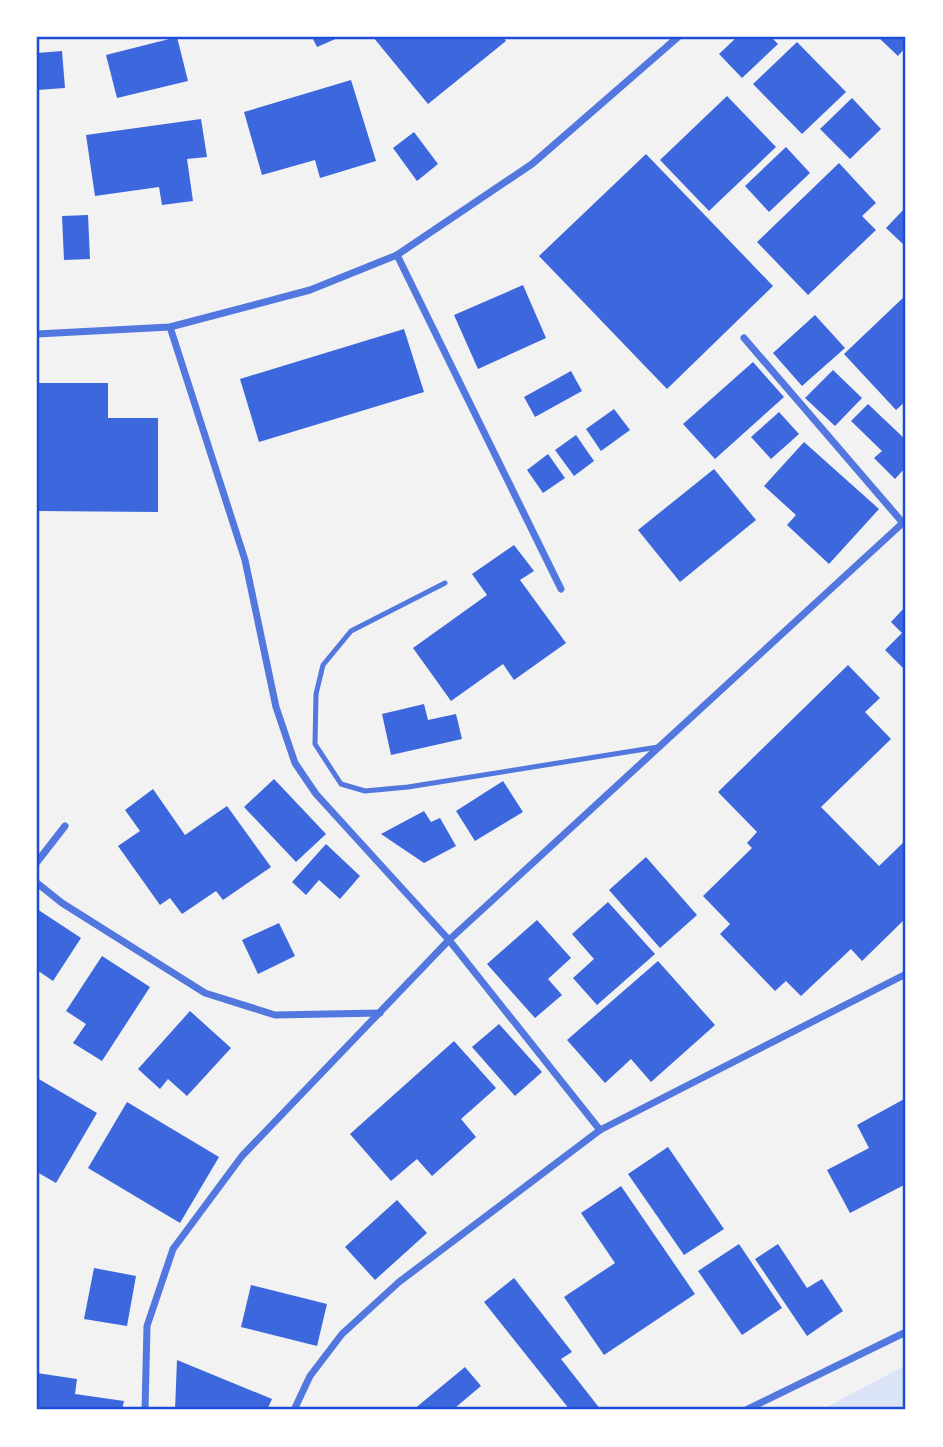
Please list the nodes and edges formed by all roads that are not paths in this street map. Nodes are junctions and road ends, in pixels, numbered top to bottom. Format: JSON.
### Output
{"nodes":[{"id":1,"x":678,"y":37,"type":"edge"},
{"id":2,"x":397,"y":255,"type":"junction"},
{"id":3,"x":170,"y":327,"type":"junction"},
{"id":4,"x":37,"y":334,"type":"edge"},
{"id":5,"x":744,"y":338,"type":"dead end"},
{"id":6,"x":905,"y":522,"type":"edge"},
{"id":7,"x":445,"y":583,"type":"dead end"},
{"id":8,"x":561,"y":589,"type":"dead end"},
{"id":9,"x":659,"y":747,"type":"junction"},
{"id":10,"x":65,"y":826,"type":"dead end"},
{"id":11,"x":37,"y":862,"type":"edge"},
{"id":12,"x":37,"y":883,"type":"edge"},
{"id":13,"x":449,"y":940,"type":"junction"},
{"id":14,"x":906,"y":974,"type":"edge"},
{"id":15,"x":380,"y":1013,"type":"junction"},
{"id":16,"x":600,"y":1130,"type":"junction"},
{"id":17,"x":906,"y":1332,"type":"edge"},
{"id":18,"x":145,"y":1410,"type":"edge"},
{"id":19,"x":294,"y":1410,"type":"edge"},
{"id":20,"x":746,"y":1410,"type":"edge"}],
"edges":[{"from":1,"to":2,"type":"street"},
{"from":2,"to":3,"type":"street"},
{"from":2,"to":8,"type":"street"},
{"from":3,"to":4,"type":"street"},
{"from":3,"to":13,"type":"street"},
{"from":5,"to":6,"type":"street"},
{"from":6,"to":9,"type":"street"},
{"from":7,"to":9,"type":"lane"},
{"from":9,"to":13,"type":"street"},
{"from":10,"to":11,"type":"street"},
{"from":12,"to":15,"type":"street"},
{"from":13,"to":15,"type":"street"},
{"from":13,"to":16,"type":"street"},
{"from":14,"to":16,"type":"street"},
{"from":15,"to":18,"type":"street"},
{"from":16,"to":19,"type":"street"},
{"from":17,"to":20,"type":"street"}]}
